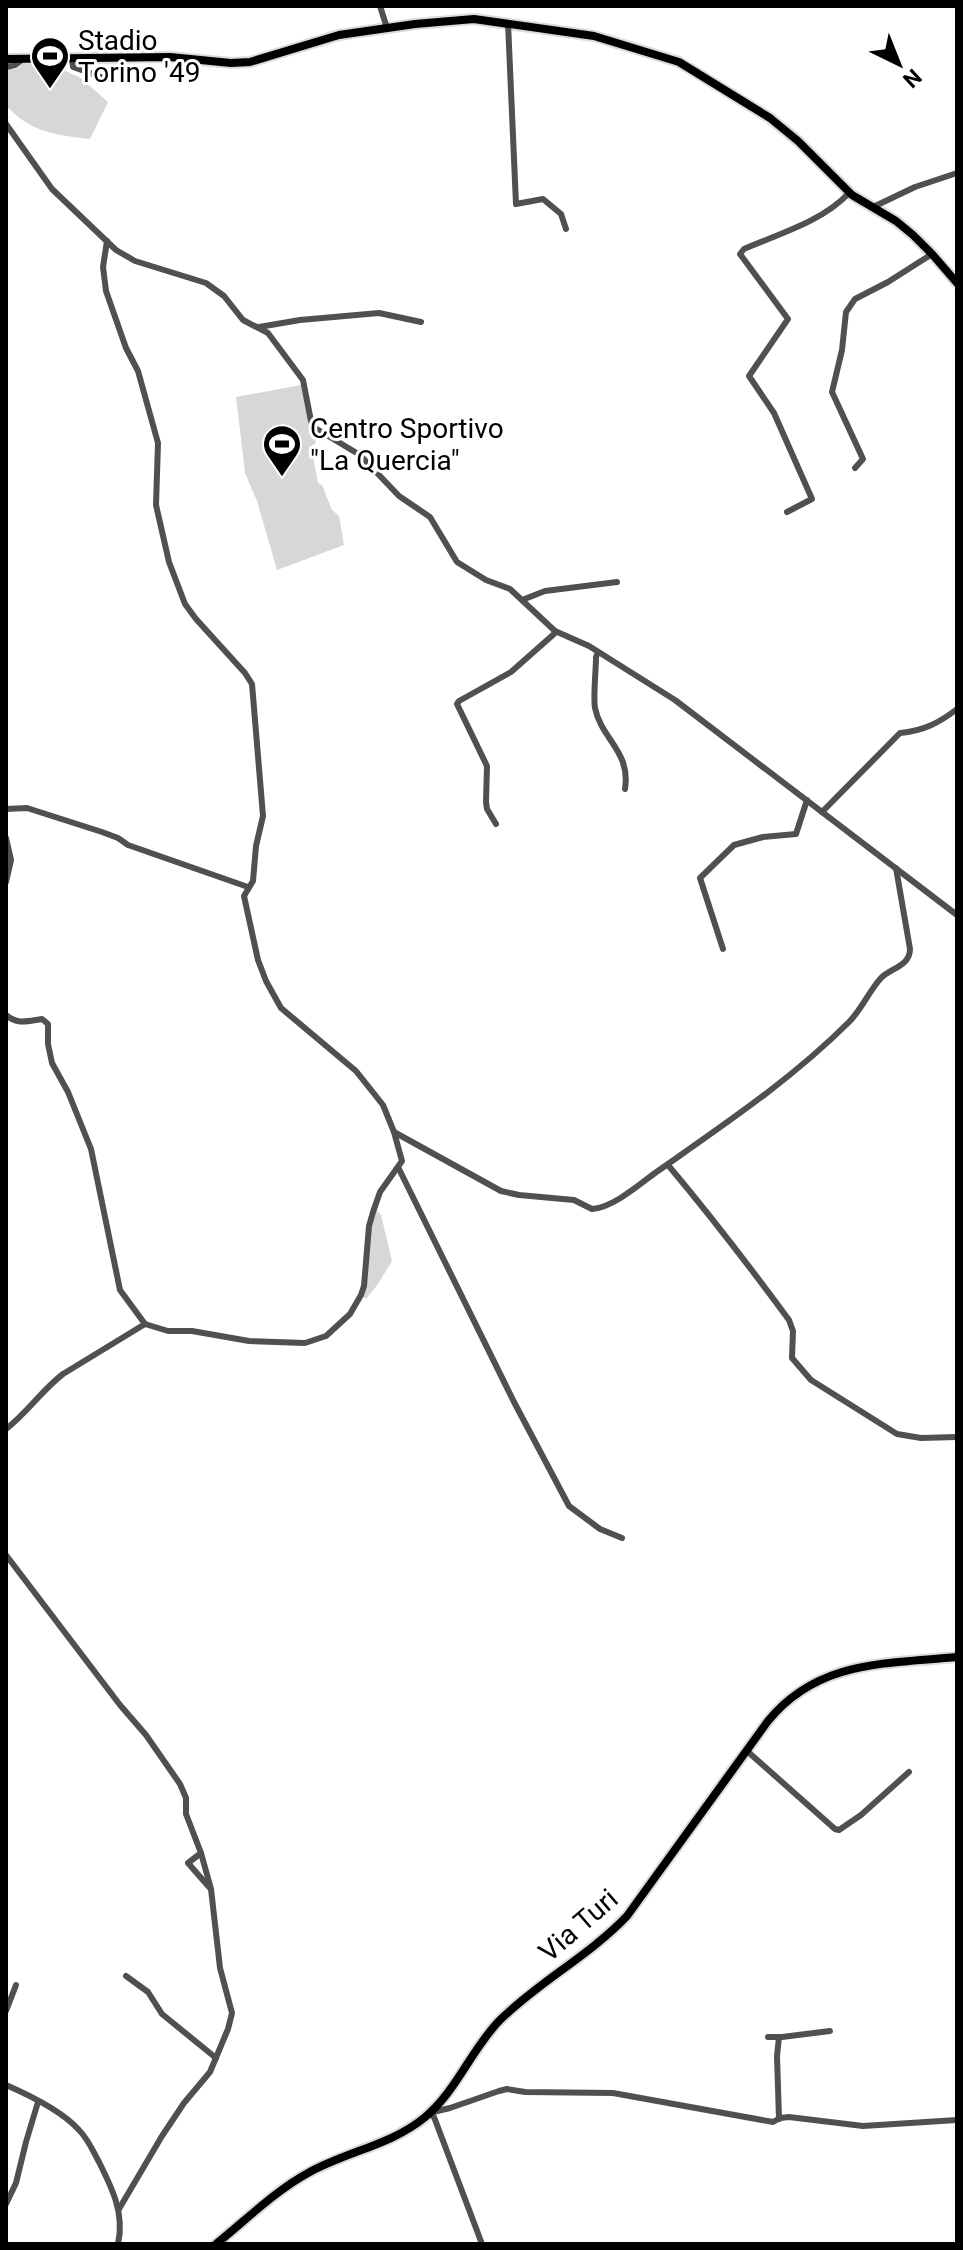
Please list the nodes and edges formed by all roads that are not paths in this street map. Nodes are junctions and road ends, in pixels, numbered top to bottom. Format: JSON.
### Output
{"nodes":[{"id":1,"x":380,"y":6,"type":"edge"},
{"id":2,"x":508,"y":23,"type":"junction"},
{"id":3,"x":387,"y":28,"type":"junction"},
{"id":4,"x":6,"y":59,"type":"edge"},
{"id":5,"x":23,"y":59,"type":"junction"},
{"id":6,"x":72,"y":59,"type":"junction"},
{"id":7,"x":6,"y":67,"type":"edge"},
{"id":8,"x":104,"y":78,"type":"dead end"},
{"id":9,"x":6,"y":124,"type":"edge"},
{"id":10,"x":957,"y":173,"type":"edge"},
{"id":11,"x":849,"y":193,"type":"junction"},
{"id":12,"x":873,"y":207,"type":"junction"},
{"id":13,"x":566,"y":229,"type":"dead end"},
{"id":14,"x":104,"y":238,"type":"junction"},
{"id":15,"x":932,"y":254,"type":"junction"},
{"id":16,"x":957,"y":283,"type":"edge"},
{"id":17,"x":421,"y":322,"type":"dead end"},
{"id":18,"x":258,"y":327,"type":"junction"},
{"id":19,"x":855,"y":468,"type":"dead end"},
{"id":20,"x":787,"y":512,"type":"dead end"},
{"id":21,"x":617,"y":582,"type":"dead end"},
{"id":22,"x":522,"y":600,"type":"junction"},
{"id":23,"x":555,"y":631,"type":"junction"},
{"id":24,"x":598,"y":652,"type":"junction"},
{"id":25,"x":957,"y":709,"type":"edge"},
{"id":26,"x":625,"y":789,"type":"dead end"},
{"id":27,"x":807,"y":800,"type":"junction"},
{"id":28,"x":6,"y":809,"type":"edge"},
{"id":29,"x":822,"y":812,"type":"junction"},
{"id":30,"x":496,"y":824,"type":"dead end"},
{"id":31,"x":6,"y":838,"type":"edge"},
{"id":32,"x":896,"y":868,"type":"junction"},
{"id":33,"x":6,"y":882,"type":"edge"},
{"id":34,"x":251,"y":884,"type":"junction"},
{"id":35,"x":957,"y":915,"type":"edge"},
{"id":36,"x":723,"y":949,"type":"dead end"},
{"id":37,"x":6,"y":1015,"type":"edge"},
{"id":38,"x":394,"y":1132,"type":"junction"},
{"id":39,"x":668,"y":1165,"type":"junction"},
{"id":40,"x":399,"y":1169,"type":"junction"},
{"id":41,"x":145,"y":1324,"type":"junction"},
{"id":42,"x":6,"y":1429,"type":"edge"},
{"id":43,"x":957,"y":1437,"type":"edge"},
{"id":44,"x":622,"y":1538,"type":"dead end"},
{"id":45,"x":6,"y":1555,"type":"edge"},
{"id":46,"x":957,"y":1657,"type":"edge"},
{"id":47,"x":747,"y":1751,"type":"junction"},
{"id":48,"x":909,"y":1772,"type":"dead end"},
{"id":49,"x":201,"y":1853,"type":"junction"},
{"id":50,"x":211,"y":1889,"type":"junction"},
{"id":51,"x":126,"y":1976,"type":"dead end"},
{"id":52,"x":16,"y":1985,"type":"dead end"},
{"id":53,"x":6,"y":2011,"type":"edge"},
{"id":54,"x":830,"y":2031,"type":"dead end"},
{"id":55,"x":768,"y":2037,"type":"dead end"},
{"id":56,"x":779,"y":2037,"type":"junction"},
{"id":57,"x":216,"y":2058,"type":"junction"},
{"id":58,"x":6,"y":2085,"type":"edge"},
{"id":59,"x":38,"y":2102,"type":"junction"},
{"id":60,"x":429,"y":2113,"type":"junction"},
{"id":61,"x":779,"y":2119,"type":"junction"},
{"id":62,"x":957,"y":2120,"type":"edge"},
{"id":63,"x":6,"y":2204,"type":"edge"},
{"id":64,"x":119,"y":2209,"type":"junction"},
{"id":65,"x":221,"y":2242,"type":"edge"},
{"id":66,"x":118,"y":2244,"type":"edge"},
{"id":67,"x":482,"y":2244,"type":"edge"}],
"edges":[{"from":1,"to":3,"type":"street"},
{"from":2,"to":3,"type":"main road"},
{"from":2,"to":11,"type":"main road"},
{"from":2,"to":13,"type":"street"},
{"from":3,"to":6,"type":"main road"},
{"from":4,"to":5,"type":"main road"},
{"from":5,"to":6,"type":"main road"},
{"from":5,"to":7,"type":"street"},
{"from":6,"to":8,"type":"street"},
{"from":9,"to":14,"type":"street"},
{"from":10,"to":12,"type":"street"},
{"from":11,"to":12,"type":"main road"},
{"from":11,"to":20,"type":"street"},
{"from":12,"to":15,"type":"main road"},
{"from":14,"to":18,"type":"street"},
{"from":14,"to":34,"type":"street"},
{"from":15,"to":16,"type":"main road"},
{"from":15,"to":19,"type":"street"},
{"from":17,"to":18,"type":"street"},
{"from":18,"to":22,"type":"street"},
{"from":21,"to":22,"type":"street"},
{"from":22,"to":23,"type":"street"},
{"from":23,"to":24,"type":"street"},
{"from":23,"to":30,"type":"street"},
{"from":24,"to":26,"type":"street"},
{"from":24,"to":27,"type":"street"},
{"from":25,"to":29,"type":"street"},
{"from":27,"to":29,"type":"street"},
{"from":27,"to":36,"type":"street"},
{"from":28,"to":34,"type":"street"},
{"from":29,"to":32,"type":"street"},
{"from":31,"to":33,"type":"street"},
{"from":32,"to":35,"type":"street"},
{"from":32,"to":39,"type":"street"},
{"from":34,"to":38,"type":"street"},
{"from":37,"to":41,"type":"street"},
{"from":38,"to":39,"type":"street"},
{"from":38,"to":40,"type":"street"},
{"from":39,"to":43,"type":"street"},
{"from":40,"to":41,"type":"street"},
{"from":40,"to":44,"type":"street"},
{"from":41,"to":42,"type":"street"},
{"from":45,"to":49,"type":"street"},
{"from":46,"to":47,"type":"main road","name":"Via Turi"},
{"from":47,"to":48,"type":"street"},
{"from":47,"to":60,"type":"main road","name":"Via Turi"},
{"from":49,"to":50,"type":"street"},
{"from":49,"to":50,"type":"street"},
{"from":50,"to":57,"type":"street"},
{"from":51,"to":57,"type":"street"},
{"from":52,"to":53,"type":"street"},
{"from":54,"to":56,"type":"street"},
{"from":55,"to":56,"type":"street"},
{"from":56,"to":61,"type":"street"},
{"from":57,"to":64,"type":"street"},
{"from":58,"to":59,"type":"street"},
{"from":59,"to":63,"type":"street"},
{"from":59,"to":64,"type":"street"},
{"from":60,"to":61,"type":"street"},
{"from":60,"to":65,"type":"main road","name":"Via Turi"},
{"from":60,"to":67,"type":"street"},
{"from":61,"to":62,"type":"street"},
{"from":64,"to":66,"type":"street"}]}
